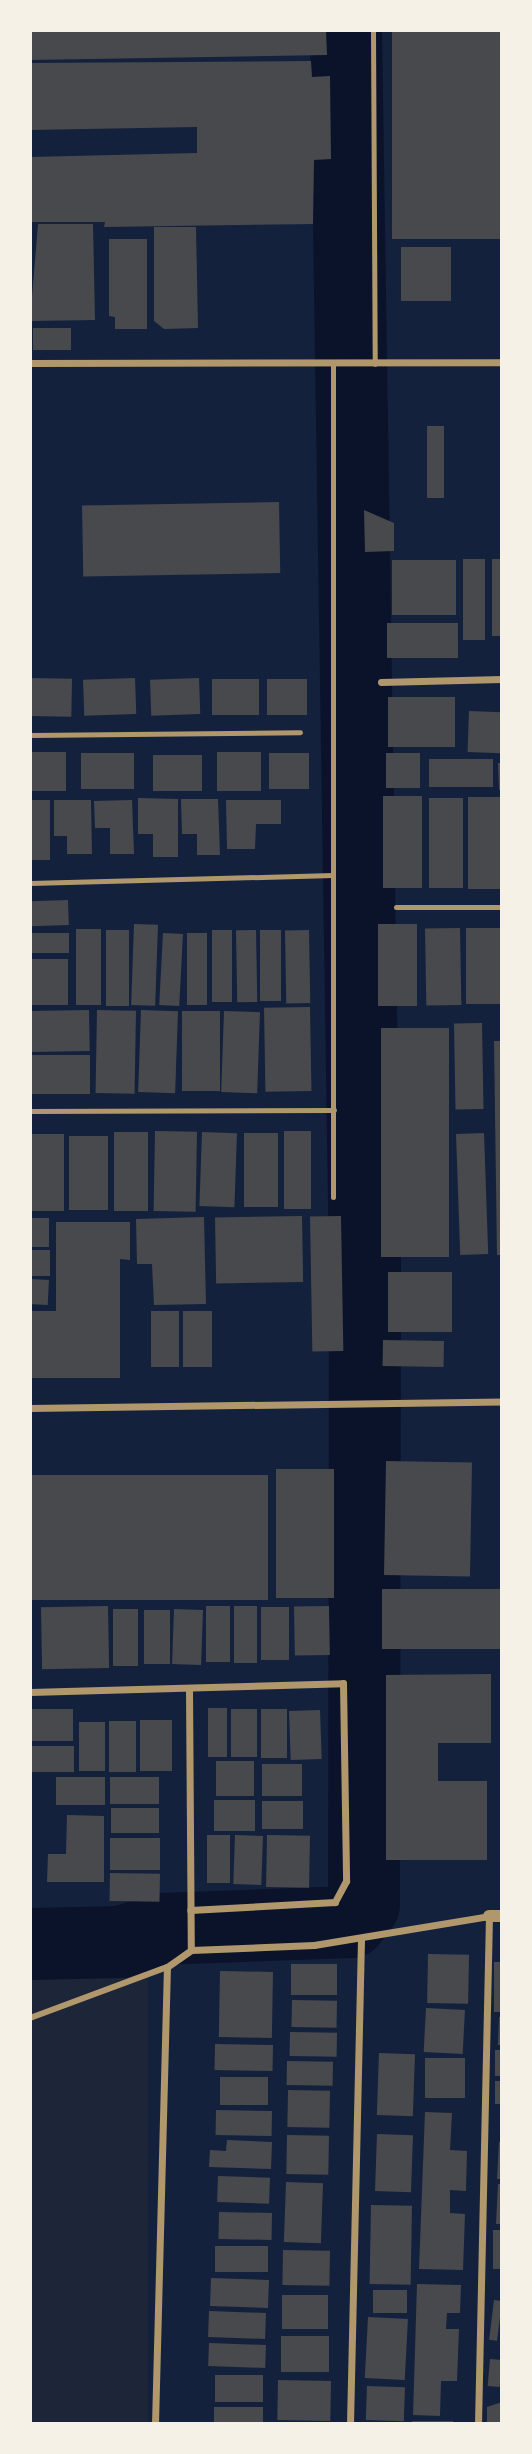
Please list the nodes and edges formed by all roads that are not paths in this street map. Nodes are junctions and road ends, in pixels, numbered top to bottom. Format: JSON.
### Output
{"nodes":[{"id":1,"x":373,"y":30,"type":"edge"},
{"id":2,"x":502,"y":362,"type":"edge"},
{"id":3,"x":30,"y":363,"type":"edge"},
{"id":4,"x":371,"y":364,"type":"junction"},
{"id":5,"x":333,"y":366,"type":"junction"},
{"id":6,"x":502,"y":679,"type":"edge"},
{"id":7,"x":381,"y":681,"type":"dead end"},
{"id":8,"x":300,"y":732,"type":"dead end"},
{"id":9,"x":30,"y":735,"type":"edge"},
{"id":10,"x":333,"y":875,"type":"junction"},
{"id":11,"x":30,"y":883,"type":"edge"},
{"id":12,"x":396,"y":907,"type":"dead end"},
{"id":13,"x":502,"y":907,"type":"edge"},
{"id":14,"x":334,"y":1110,"type":"junction"},
{"id":15,"x":30,"y":1111,"type":"edge"},
{"id":16,"x":333,"y":1197,"type":"dead end"},
{"id":17,"x":502,"y":1401,"type":"edge"},
{"id":18,"x":30,"y":1408,"type":"edge"},
{"id":19,"x":189,"y":1688,"type":"junction"},
{"id":20,"x":30,"y":1692,"type":"edge"},
{"id":21,"x":190,"y":1910,"type":"junction"},
{"id":22,"x":496,"y":1916,"type":"edge"},
{"id":23,"x":361,"y":1939,"type":"junction"},
{"id":24,"x":191,"y":1950,"type":"junction"},
{"id":25,"x":167,"y":1967,"type":"junction"},
{"id":26,"x":30,"y":2018,"type":"edge"},
{"id":27,"x":155,"y":2424,"type":"edge"},
{"id":28,"x":350,"y":2424,"type":"edge"},
{"id":29,"x":478,"y":2424,"type":"edge"}],
"edges":[{"from":1,"to":4,"type":"lane"},
{"from":2,"to":4,"type":"street"},
{"from":3,"to":5,"type":"street"},
{"from":4,"to":5,"type":"street"},
{"from":5,"to":10,"type":"lane"},
{"from":6,"to":7,"type":"street"},
{"from":8,"to":9,"type":"lane"},
{"from":10,"to":11,"type":"lane"},
{"from":10,"to":14,"type":"lane"},
{"from":12,"to":13,"type":"lane"},
{"from":14,"to":15,"type":"lane"},
{"from":14,"to":16,"type":"lane"},
{"from":17,"to":18,"type":"street"},
{"from":19,"to":20,"type":"street"},
{"from":19,"to":21,"type":"street"},
{"from":19,"to":21,"type":"street"},
{"from":21,"to":24,"type":"street"},
{"from":22,"to":23,"type":"street"},
{"from":22,"to":29,"type":"street"},
{"from":23,"to":24,"type":"street"},
{"from":23,"to":28,"type":"street"},
{"from":24,"to":25,"type":"street"},
{"from":25,"to":26,"type":"street"},
{"from":25,"to":27,"type":"street"}]}
